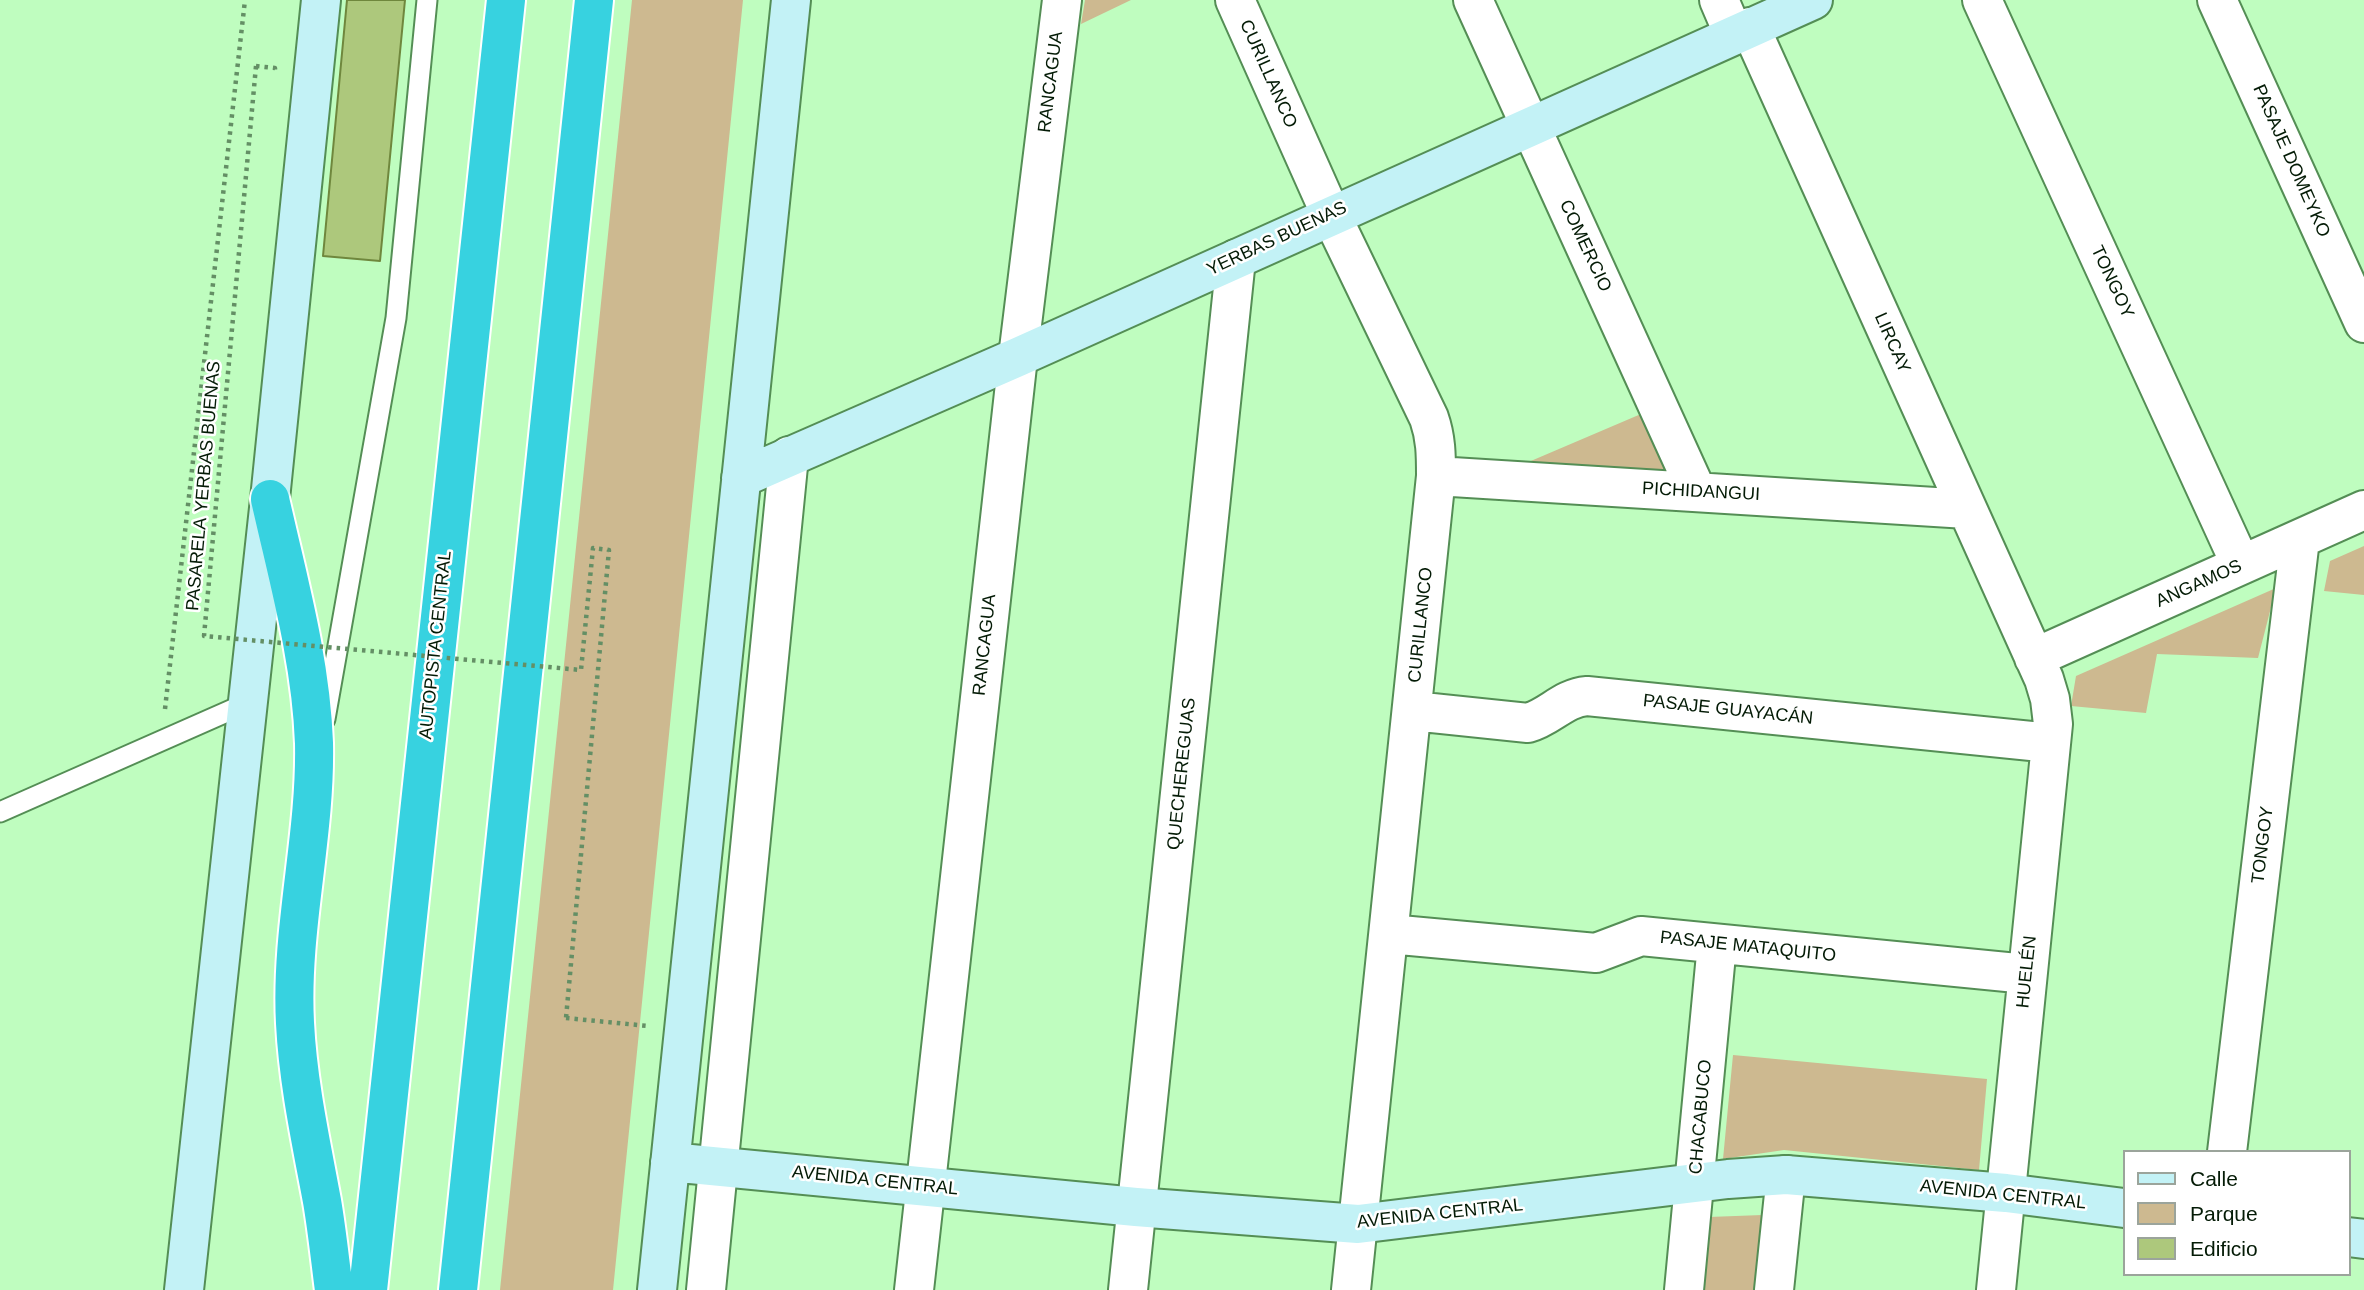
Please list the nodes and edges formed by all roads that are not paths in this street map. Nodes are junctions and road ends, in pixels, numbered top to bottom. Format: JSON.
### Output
{"nodes":[{"id":1,"x":321,"y":0,"type":"edge"},
{"id":2,"x":427,"y":0,"type":"edge"},
{"id":3,"x":506,"y":0,"type":"edge"},
{"id":4,"x":594,"y":0,"type":"edge"},
{"id":5,"x":792,"y":0,"type":"edge"},
{"id":6,"x":1062,"y":0,"type":"edge"},
{"id":7,"x":1235,"y":0,"type":"edge"},
{"id":8,"x":1473,"y":0,"type":"edge"},
{"id":9,"x":1719,"y":0,"type":"edge"},
{"id":10,"x":1813,"y":0,"type":"edge"},
{"id":11,"x":1982,"y":0,"type":"edge"},
{"id":12,"x":2217,"y":0,"type":"edge"},
{"id":13,"x":1742,"y":31,"type":"junction"},
{"id":14,"x":1530,"y":126,"type":"junction"},
{"id":15,"x":1331,"y":215,"type":"junction"},
{"id":16,"x":1236,"y":259,"type":"junction"},
{"id":17,"x":2364,"y":323,"type":"edge"},
{"id":18,"x":1018,"y":357,"type":"junction"},
{"id":19,"x":789,"y":456,"type":"junction"},
{"id":20,"x":1436,"y":476,"type":"junction"},
{"id":21,"x":741,"y":478,"type":"junction"},
{"id":22,"x":1697,"y":492,"type":"junction"},
{"id":23,"x":270,"y":499,"type":"junction"},
{"id":24,"x":1967,"y":509,"type":"junction"},
{"id":25,"x":2364,"y":510,"type":"edge"},
{"id":26,"x":2300,"y":539,"type":"junction"},
{"id":27,"x":2241,"y":565,"type":"junction"},
{"id":28,"x":2034,"y":658,"type":"junction"},
{"id":29,"x":247,"y":703,"type":"junction"},
{"id":30,"x":1413,"y":711,"type":"junction"},
{"id":31,"x":2051,"y":743,"type":"junction"},
{"id":32,"x":313,"y":783,"type":"junction"},
{"id":33,"x":0,"y":812,"type":"edge"},
{"id":34,"x":1389,"y":934,"type":"junction"},
{"id":35,"x":1717,"y":944,"type":"junction"},
{"id":36,"x":2026,"y":974,"type":"junction"},
{"id":37,"x":2227,"y":1150,"type":"edge"},
{"id":38,"x":670,"y":1161,"type":"junction"},
{"id":39,"x":718,"y":1166,"type":"junction"},
{"id":40,"x":1786,"y":1175,"type":"junction"},
{"id":41,"x":1694,"y":1184,"type":"junction"},
{"id":42,"x":925,"y":1186,"type":"junction"},
{"id":43,"x":2006,"y":1193,"type":"junction"},
{"id":44,"x":1136,"y":1207,"type":"junction"},
{"id":45,"x":2122,"y":1208,"type":"edge"},
{"id":46,"x":1358,"y":1224,"type":"junction"},
{"id":47,"x":184,"y":1290,"type":"edge"},
{"id":48,"x":334,"y":1290,"type":"edge"},
{"id":49,"x":368,"y":1290,"type":"edge"},
{"id":50,"x":458,"y":1290,"type":"edge"},
{"id":51,"x":657,"y":1290,"type":"edge"},
{"id":52,"x":706,"y":1290,"type":"edge"},
{"id":53,"x":914,"y":1290,"type":"edge"},
{"id":54,"x":1128,"y":1290,"type":"edge"},
{"id":55,"x":1351,"y":1290,"type":"edge"},
{"id":56,"x":1684,"y":1290,"type":"edge"},
{"id":57,"x":1773,"y":1290,"type":"edge"},
{"id":58,"x":1996,"y":1290,"type":"edge"}],
"edges":[{"from":1,"to":23,"type":"street"},
{"from":2,"to":32,"type":"lane"},
{"from":3,"to":49,"type":"highway","name":"AUTOPISTA CENTRAL"},
{"from":4,"to":50,"type":"highway"},
{"from":5,"to":21,"type":"street"},
{"from":6,"to":18,"type":"street","name":"RANCAGUA"},
{"from":7,"to":15,"type":"street","name":"CURILLANCO"},
{"from":8,"to":14,"type":"street","name":"COMERCIO"},
{"from":9,"to":13,"type":"street","name":"LIRCAY"},
{"from":10,"to":13,"type":"street","name":"YERBAS BUENAS"},
{"from":11,"to":27,"type":"street","name":"TONGOY"},
{"from":12,"to":17,"type":"street","name":"PASAJE DOMEYKO"},
{"from":13,"to":14,"type":"street","name":"YERBAS BUENAS"},
{"from":13,"to":24,"type":"street","name":"LIRCAY"},
{"from":14,"to":15,"type":"street","name":"YERBAS BUENAS"},
{"from":14,"to":22,"type":"street","name":"COMERCIO"},
{"from":15,"to":16,"type":"street","name":"YERBAS BUENAS"},
{"from":15,"to":20,"type":"street","name":"CURILLANCO"},
{"from":16,"to":18,"type":"street","name":"YERBAS BUENAS"},
{"from":16,"to":44,"type":"street","name":"QUECHEREGUAS"},
{"from":18,"to":19,"type":"street","name":"YERBAS BUENAS"},
{"from":18,"to":42,"type":"street","name":"RANCAGUA"},
{"from":19,"to":21,"type":"street","name":"YERBAS BUENAS"},
{"from":19,"to":39,"type":"street"},
{"from":20,"to":22,"type":"street","name":"PICHIDANGUI"},
{"from":20,"to":30,"type":"street","name":"CURILLANCO"},
{"from":21,"to":38,"type":"street"},
{"from":22,"to":24,"type":"street","name":"PICHIDANGUI"},
{"from":23,"to":29,"type":"street"},
{"from":23,"to":32,"type":"highway"},
{"from":24,"to":28,"type":"street","name":"LIRCAY"},
{"from":25,"to":26,"type":"street","name":"ANGAMOS"},
{"from":26,"to":27,"type":"street","name":"ANGAMOS"},
{"from":26,"to":37,"type":"street","name":"TONGOY"},
{"from":27,"to":28,"type":"street","name":"ANGAMOS"},
{"from":28,"to":31,"type":"street","name":"HUELÉN"},
{"from":29,"to":33,"type":"lane"},
{"from":29,"to":47,"type":"street"},
{"from":30,"to":31,"type":"street","name":"PASAJE GUAYACÁN"},
{"from":30,"to":34,"type":"street","name":"CURILLANCO"},
{"from":31,"to":36,"type":"street","name":"HUELÉN"},
{"from":32,"to":48,"type":"highway"},
{"from":34,"to":35,"type":"street","name":"PASAJE MATAQUITO"},
{"from":34,"to":46,"type":"street","name":"CURILLANCO"},
{"from":35,"to":36,"type":"street","name":"PASAJE MATAQUITO"},
{"from":35,"to":41,"type":"street","name":"CHACABUCO"},
{"from":36,"to":43,"type":"street","name":"HUELÉN"},
{"from":38,"to":39,"type":"street","name":"AVENIDA CENTRAL"},
{"from":38,"to":51,"type":"street"},
{"from":39,"to":42,"type":"street","name":"AVENIDA CENTRAL"},
{"from":39,"to":52,"type":"street"},
{"from":40,"to":41,"type":"street","name":"AVENIDA CENTRAL"},
{"from":40,"to":43,"type":"street","name":"AVENIDA CENTRAL"},
{"from":40,"to":57,"type":"street"},
{"from":41,"to":46,"type":"street","name":"AVENIDA CENTRAL"},
{"from":41,"to":56,"type":"street","name":"CHACABUCO"},
{"from":42,"to":44,"type":"street","name":"AVENIDA CENTRAL"},
{"from":42,"to":53,"type":"street","name":"RANCAGUA"},
{"from":43,"to":45,"type":"street","name":"AVENIDA CENTRAL"},
{"from":43,"to":58,"type":"street","name":"HUELÉN"},
{"from":44,"to":46,"type":"street","name":"AVENIDA CENTRAL"},
{"from":44,"to":54,"type":"street","name":"QUECHEREGUAS"},
{"from":46,"to":55,"type":"street","name":"CURILLANCO"}]}
